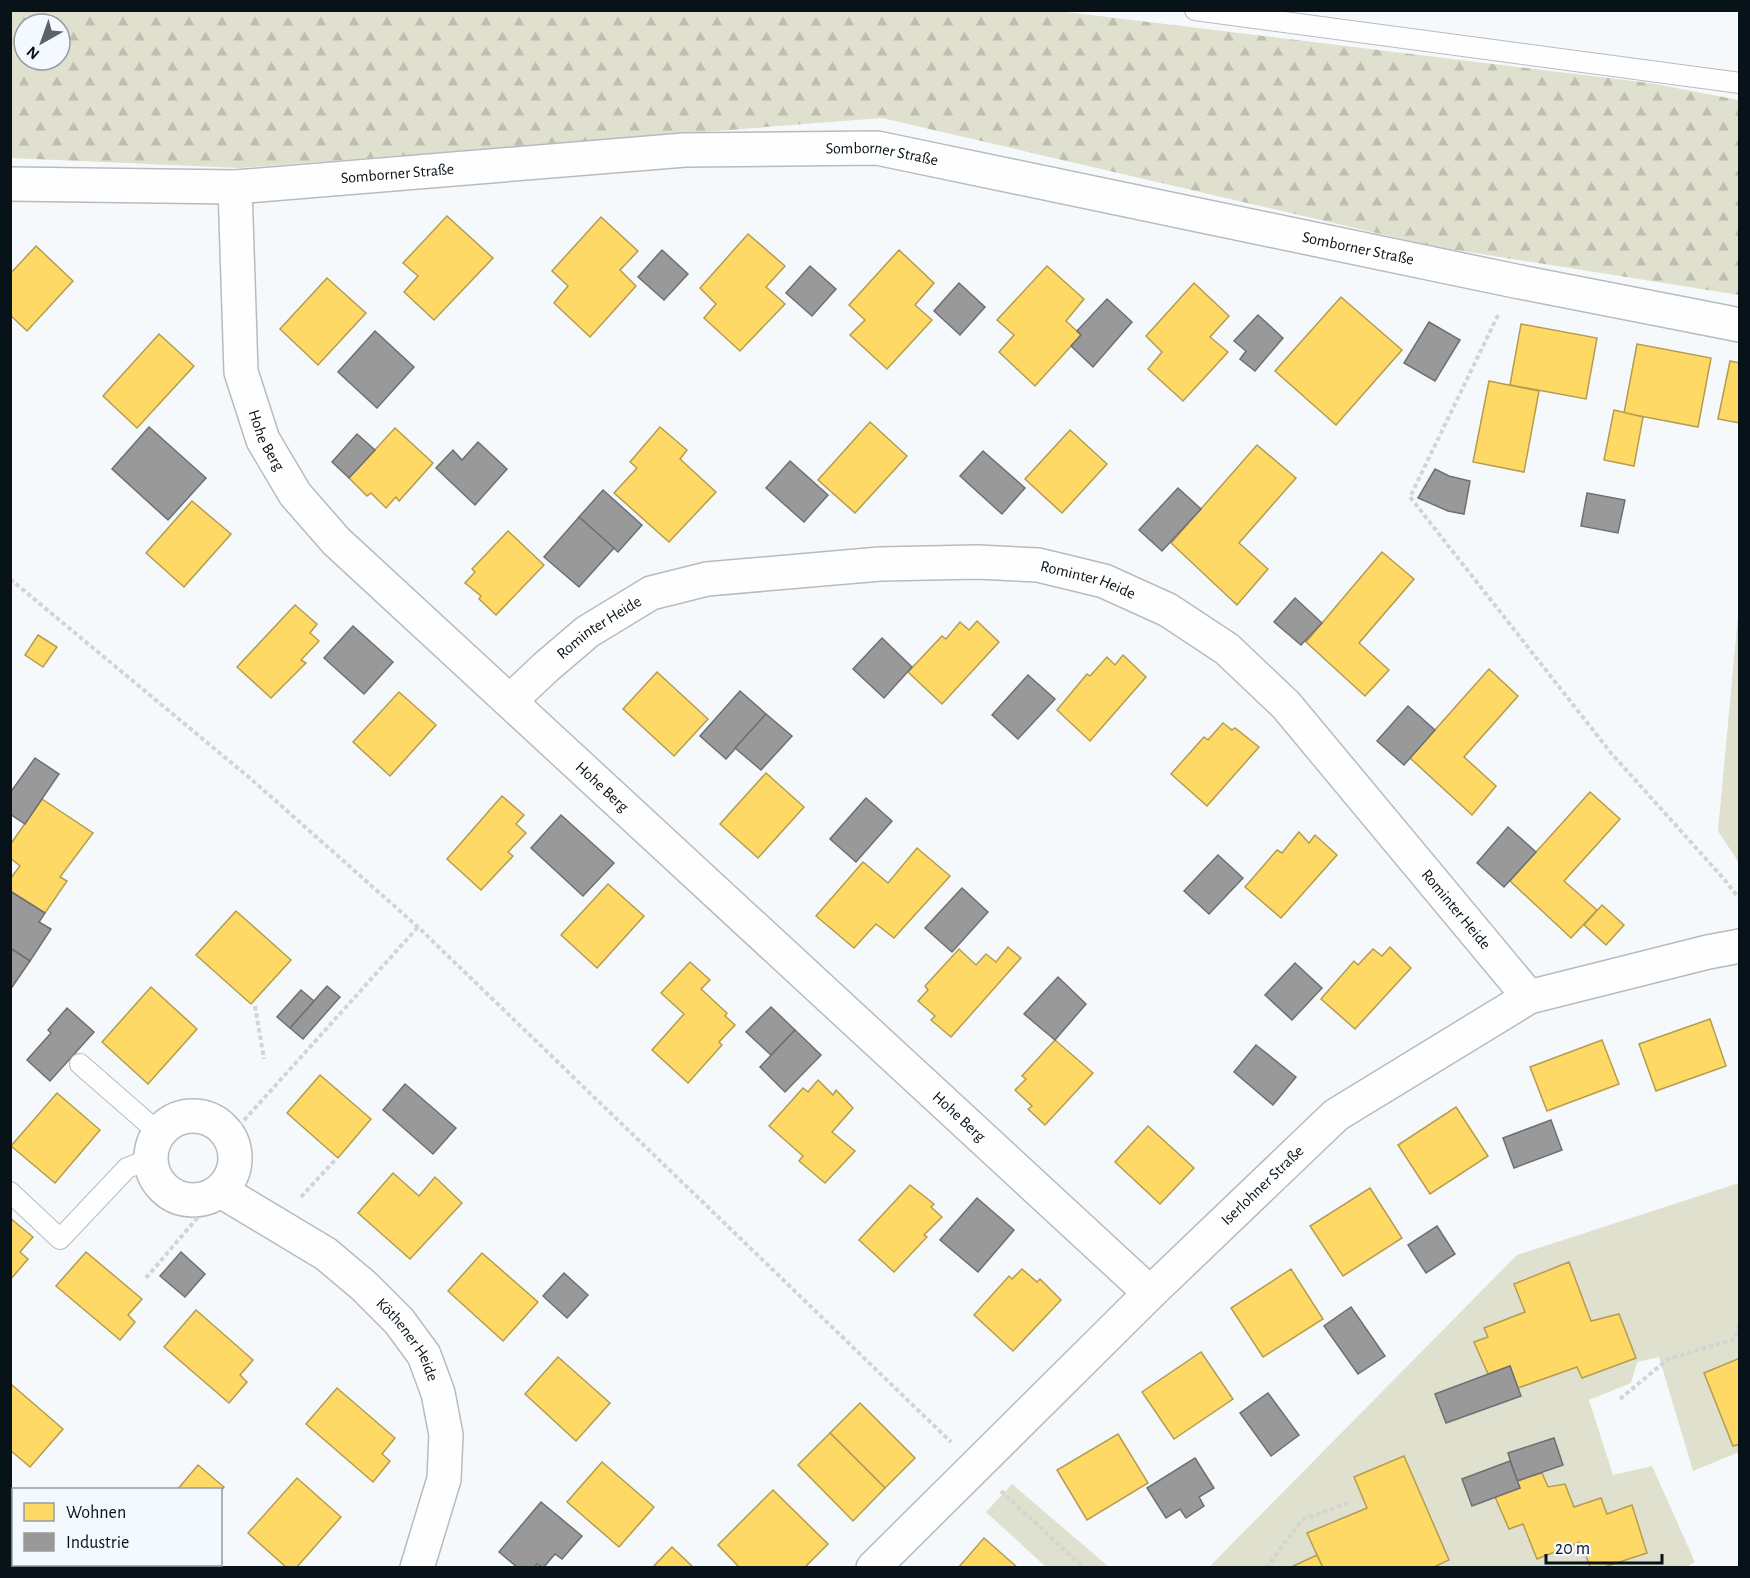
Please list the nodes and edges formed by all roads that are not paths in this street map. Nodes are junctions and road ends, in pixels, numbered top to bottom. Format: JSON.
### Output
{"nodes":[{"id":1,"x":1195,"y":10,"type":"edge"},
{"id":2,"x":1740,"y":83,"type":"edge"},
{"id":3,"x":10,"y":184,"type":"edge"},
{"id":4,"x":235,"y":187,"type":"junction"},
{"id":5,"x":1740,"y":326,"type":"edge"},
{"id":6,"x":510,"y":701,"type":"junction"},
{"id":7,"x":1740,"y":946,"type":"edge"},
{"id":8,"x":1529,"y":997,"type":"junction"},
{"id":9,"x":80,"y":1064,"type":"dead end"},
{"id":10,"x":154,"y":1146,"type":"junction"},
{"id":11,"x":10,"y":1192,"type":"edge"},
{"id":12,"x":214,"y":1194,"type":"junction"},
{"id":13,"x":1150,"y":1293,"type":"junction"},
{"id":14,"x":417,"y":1568,"type":"edge"},
{"id":15,"x":873,"y":1568,"type":"edge"}],
"edges":[{"from":1,"to":2,"type":"lane"},
{"from":3,"to":4,"type":"street","name":"Somborner Straße"},
{"from":4,"to":5,"type":"street","name":"Somborner Straße"},
{"from":4,"to":6,"type":"street","name":"Hohe Berg"},
{"from":6,"to":8,"type":"street","name":"Rominter Heide"},
{"from":6,"to":13,"type":"street","name":"Hohe Berg"},
{"from":7,"to":8,"type":"street","name":"Iserlohner Straße"},
{"from":8,"to":13,"type":"street","name":"Iserlohner Straße"},
{"from":9,"to":10,"type":"lane"},
{"from":10,"to":11,"type":"lane"},
{"from":10,"to":12,"type":"street"},
{"from":10,"to":12,"type":"street"},
{"from":12,"to":14,"type":"street","name":"Köthener Heide"},
{"from":13,"to":15,"type":"street","name":"Iserlohner Straße"}]}
